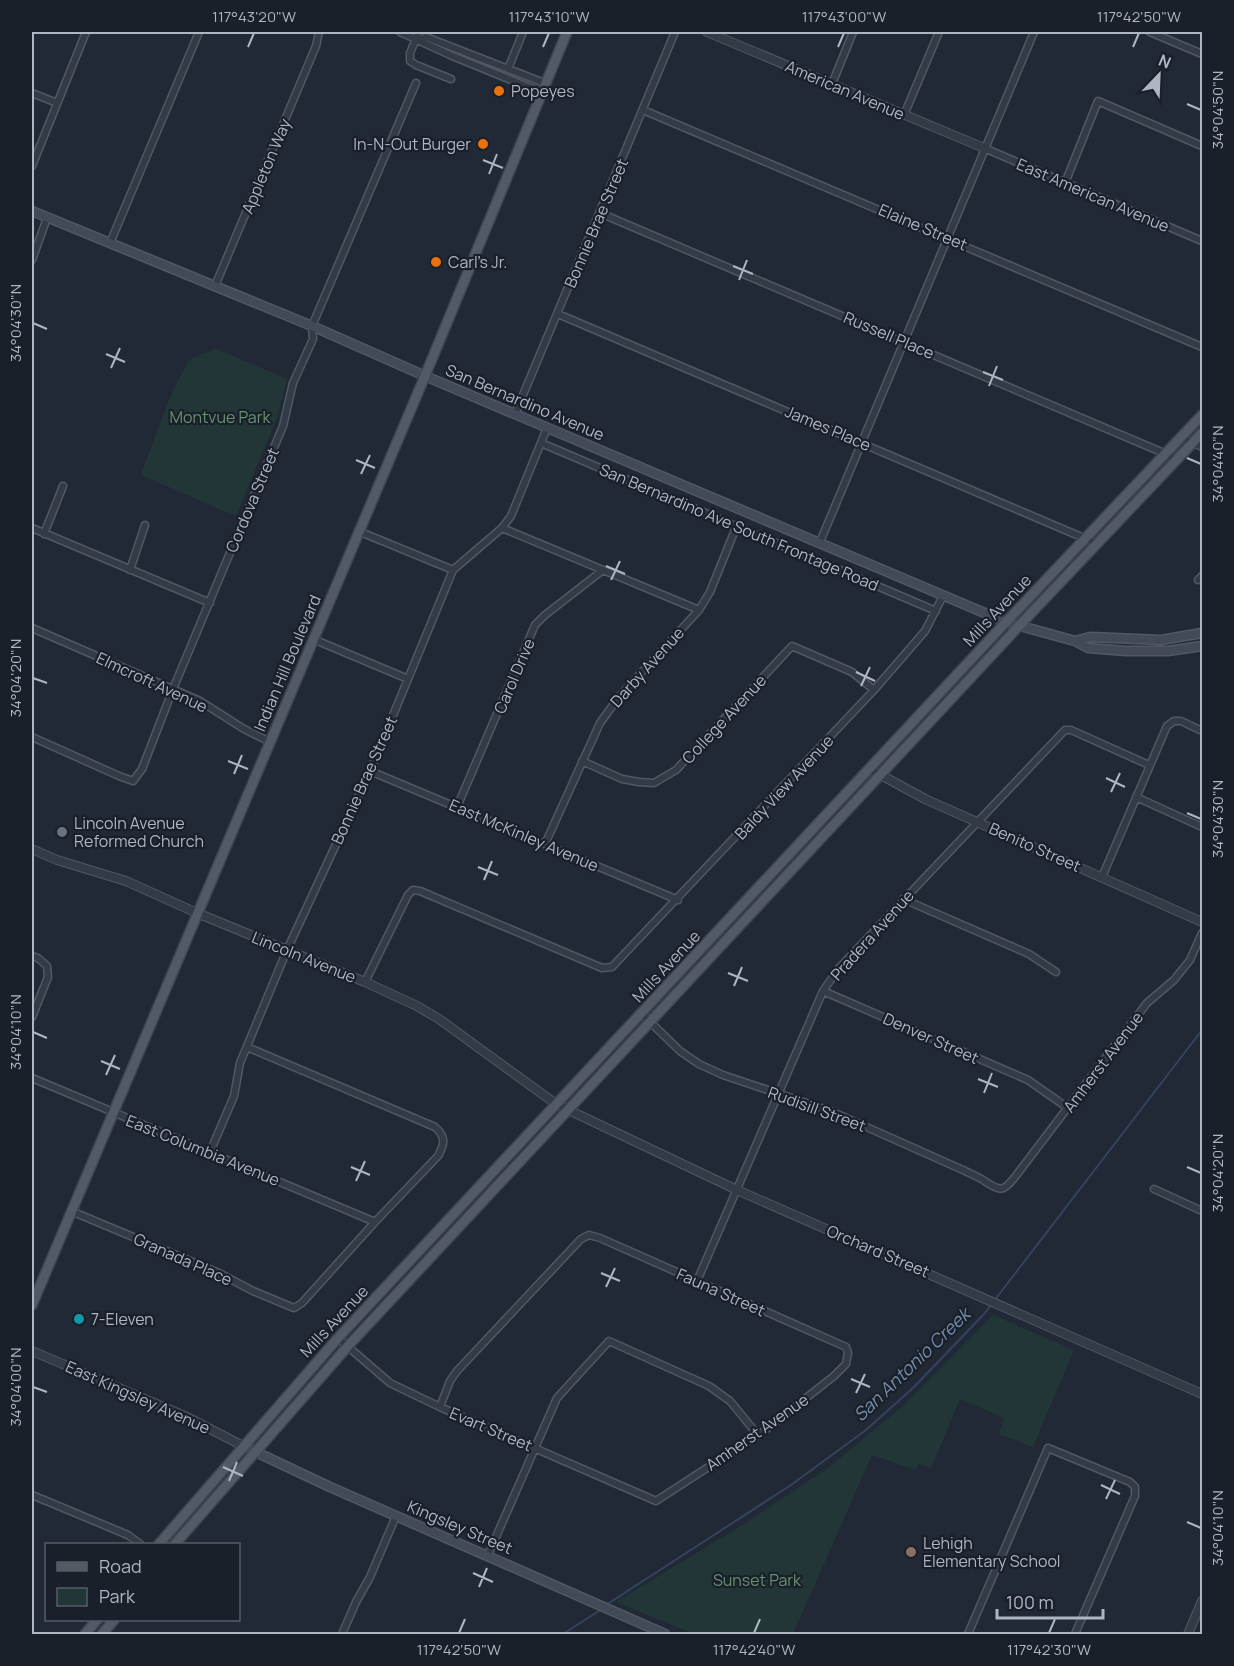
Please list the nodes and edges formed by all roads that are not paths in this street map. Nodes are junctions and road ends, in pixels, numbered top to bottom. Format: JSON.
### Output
{"nodes":[{"id":1,"x":86,"y":32,"type":"edge"},
{"id":2,"x":199,"y":32,"type":"edge"},
{"id":3,"x":319,"y":32,"type":"edge"},
{"id":4,"x":400,"y":32,"type":"edge"},
{"id":5,"x":419,"y":32,"type":"edge"},
{"id":6,"x":523,"y":32,"type":"edge"},
{"id":7,"x":567,"y":32,"type":"edge"},
{"id":8,"x":675,"y":32,"type":"edge"},
{"id":9,"x":707,"y":32,"type":"edge"},
{"id":10,"x":853,"y":32,"type":"edge"},
{"id":11,"x":939,"y":32,"type":"edge"},
{"id":12,"x":1034,"y":32,"type":"edge"},
{"id":13,"x":1150,"y":32,"type":"edge"},
{"id":14,"x":418,"y":40,"type":"junction"},
{"id":15,"x":1203,"y":54,"type":"edge"},
{"id":16,"x":508,"y":69,"type":"junction"},
{"id":17,"x":451,"y":80,"type":"dead end"},
{"id":18,"x":416,"y":83,"type":"dead end"},
{"id":19,"x":832,"y":84,"type":"junction"},
{"id":20,"x":545,"y":89,"type":"junction"},
{"id":21,"x":32,"y":93,"type":"edge"},
{"id":22,"x":57,"y":103,"type":"junction"},
{"id":23,"x":643,"y":110,"type":"junction"},
{"id":24,"x":904,"y":115,"type":"junction"},
{"id":25,"x":1203,"y":146,"type":"edge"},
{"id":26,"x":984,"y":148,"type":"junction"},
{"id":27,"x":32,"y":166,"type":"edge"},
{"id":28,"x":1065,"y":183,"type":"junction"},
{"id":29,"x":32,"y":211,"type":"edge"},
{"id":30,"x":600,"y":213,"type":"junction"},
{"id":31,"x":47,"y":218,"type":"junction"},
{"id":32,"x":947,"y":237,"type":"junction"},
{"id":33,"x":1203,"y":241,"type":"edge"},
{"id":34,"x":110,"y":243,"type":"junction"},
{"id":35,"x":32,"y":260,"type":"edge"},
{"id":36,"x":215,"y":286,"type":"junction"},
{"id":37,"x":558,"y":314,"type":"junction"},
{"id":38,"x":312,"y":326,"type":"junction"},
{"id":39,"x":903,"y":341,"type":"junction"},
{"id":40,"x":1203,"y":347,"type":"edge"},
{"id":41,"x":425,"y":376,"type":"junction"},
{"id":42,"x":515,"y":414,"type":"junction"},
{"id":43,"x":1203,"y":415,"type":"edge"},
{"id":44,"x":547,"y":428,"type":"junction"},
{"id":45,"x":1203,"y":433,"type":"edge"},
{"id":46,"x":1182,"y":438,"type":"junction"},
{"id":47,"x":862,"y":442,"type":"junction"},
{"id":48,"x":541,"y":443,"type":"junction"},
{"id":49,"x":1198,"y":445,"type":"edge"},
{"id":50,"x":1166,"y":454,"type":"junction"},
{"id":51,"x":1176,"y":460,"type":"junction"},
{"id":52,"x":63,"y":486,"type":"dead end"},
{"id":53,"x":145,"y":525,"type":"dead end"},
{"id":54,"x":737,"y":525,"type":"junction"},
{"id":55,"x":32,"y":528,"type":"edge"},
{"id":56,"x":502,"y":528,"type":"junction"},
{"id":57,"x":358,"y":531,"type":"junction"},
{"id":58,"x":44,"y":534,"type":"junction"},
{"id":59,"x":1087,"y":538,"type":"junction"},
{"id":60,"x":820,"y":542,"type":"junction"},
{"id":61,"x":1098,"y":544,"type":"junction"},
{"id":62,"x":130,"y":570,"type":"junction"},
{"id":63,"x":453,"y":570,"type":"junction"},
{"id":64,"x":603,"y":570,"type":"junction"},
{"id":65,"x":943,"y":596,"type":"junction"},
{"id":66,"x":210,"y":603,"type":"junction"},
{"id":67,"x":699,"y":610,"type":"junction"},
{"id":68,"x":936,"y":611,"type":"junction"},
{"id":69,"x":1006,"y":622,"type":"junction"},
{"id":70,"x":1019,"y":626,"type":"junction"},
{"id":71,"x":32,"y":628,"type":"edge"},
{"id":72,"x":1203,"y":633,"type":"edge"},
{"id":73,"x":313,"y":639,"type":"junction"},
{"id":74,"x":1075,"y":642,"type":"junction"},
{"id":75,"x":1203,"y":646,"type":"edge"},
{"id":76,"x":408,"y":679,"type":"junction"},
{"id":77,"x":173,"y":689,"type":"junction"},
{"id":78,"x":874,"y":690,"type":"junction"},
{"id":79,"x":1203,"y":731,"type":"edge"},
{"id":80,"x":32,"y":737,"type":"edge"},
{"id":81,"x":270,"y":742,"type":"junction"},
{"id":82,"x":582,"y":762,"type":"junction"},
{"id":83,"x":1149,"y":765,"type":"junction"},
{"id":84,"x":870,"y":769,"type":"junction"},
{"id":85,"x":370,"y":771,"type":"junction"},
{"id":86,"x":881,"y":775,"type":"junction"},
{"id":87,"x":1136,"y":797,"type":"junction"},
{"id":88,"x":458,"y":807,"type":"junction"},
{"id":89,"x":977,"y":821,"type":"junction"},
{"id":90,"x":1203,"y":827,"type":"edge"},
{"id":91,"x":545,"y":844,"type":"junction"},
{"id":92,"x":32,"y":849,"type":"edge"},
{"id":93,"x":1102,"y":877,"type":"junction"},
{"id":94,"x":903,"y":899,"type":"junction"},
{"id":95,"x":678,"y":900,"type":"junction"},
{"id":96,"x":197,"y":913,"type":"junction"},
{"id":97,"x":1203,"y":921,"type":"edge"},
{"id":98,"x":1203,"y":933,"type":"edge"},
{"id":99,"x":287,"y":950,"type":"junction"},
{"id":100,"x":32,"y":956,"type":"edge"},
{"id":101,"x":1056,"y":972,"type":"dead end"},
{"id":102,"x":365,"y":982,"type":"junction"},
{"id":103,"x":823,"y":991,"type":"junction"},
{"id":104,"x":642,"y":1014,"type":"junction"},
{"id":105,"x":32,"y":1017,"type":"edge"},
{"id":106,"x":650,"y":1022,"type":"junction"},
{"id":107,"x":247,"y":1047,"type":"junction"},
{"id":108,"x":32,"y":1078,"type":"edge"},
{"id":109,"x":778,"y":1094,"type":"junction"},
{"id":110,"x":556,"y":1104,"type":"junction"},
{"id":111,"x":1068,"y":1108,"type":"junction"},
{"id":112,"x":567,"y":1109,"type":"junction"},
{"id":113,"x":113,"y":1113,"type":"junction"},
{"id":114,"x":210,"y":1152,"type":"junction"},
{"id":115,"x":1154,"y":1189,"type":"dead end"},
{"id":116,"x":737,"y":1190,"type":"junction"},
{"id":117,"x":1001,"y":1190,"type":"joint"},
{"id":118,"x":71,"y":1211,"type":"junction"},
{"id":119,"x":1203,"y":1211,"type":"edge"},
{"id":120,"x":375,"y":1222,"type":"junction"},
{"id":121,"x":697,"y":1281,"type":"junction"},
{"id":122,"x":32,"y":1305,"type":"edge"},
{"id":123,"x":338,"y":1338,"type":"junction"},
{"id":124,"x":348,"y":1346,"type":"junction"},
{"id":125,"x":32,"y":1351,"type":"edge"},
{"id":126,"x":848,"y":1353,"type":"joint"},
{"id":127,"x":1203,"y":1394,"type":"edge"},
{"id":128,"x":440,"y":1407,"type":"junction"},
{"id":129,"x":757,"y":1434,"type":"junction"},
{"id":130,"x":243,"y":1446,"type":"junction"},
{"id":131,"x":533,"y":1448,"type":"junction"},
{"id":132,"x":255,"y":1451,"type":"junction"},
{"id":133,"x":32,"y":1495,"type":"edge"},
{"id":134,"x":656,"y":1501,"type":"joint"},
{"id":135,"x":396,"y":1516,"type":"junction"},
{"id":136,"x":138,"y":1543,"type":"edge"},
{"id":137,"x":161,"y":1543,"type":"edge"},
{"id":138,"x":177,"y":1543,"type":"edge"},
{"id":139,"x":488,"y":1555,"type":"junction"},
{"id":140,"x":1203,"y":1601,"type":"edge"},
{"id":141,"x":96,"y":1621,"type":"edge"},
{"id":142,"x":113,"y":1621,"type":"edge"},
{"id":143,"x":85,"y":1635,"type":"edge"},
{"id":144,"x":102,"y":1635,"type":"edge"},
{"id":145,"x":342,"y":1635,"type":"edge"},
{"id":146,"x":665,"y":1635,"type":"edge"},
{"id":147,"x":968,"y":1635,"type":"edge"},
{"id":148,"x":1075,"y":1635,"type":"edge"},
{"id":149,"x":1188,"y":1635,"type":"edge"}],
"edges":[{"from":1,"to":22,"type":"street"},
{"from":2,"to":34,"type":"street"},
{"from":3,"to":36,"type":"street","name":"Appleton Way"},
{"from":4,"to":14,"type":"street"},
{"from":5,"to":14,"type":"street"},
{"from":6,"to":16,"type":"street"},
{"from":7,"to":20,"type":"main road","name":"Indian Hill Boulevard"},
{"from":8,"to":23,"type":"street","name":"Bonnie Brae Street"},
{"from":9,"to":19,"type":"street","name":"American Avenue"},
{"from":10,"to":19,"type":"street"},
{"from":11,"to":24,"type":"street"},
{"from":12,"to":26,"type":"street"},
{"from":13,"to":15,"type":"street"},
{"from":14,"to":16,"type":"street"},
{"from":14,"to":17,"type":"street"},
{"from":14,"to":20,"type":"street"},
{"from":16,"to":20,"type":"street"},
{"from":18,"to":38,"type":"street","name":"Cordova Street"},
{"from":19,"to":24,"type":"street","name":"American Avenue"},
{"from":20,"to":41,"type":"main road","name":"Indian Hill Boulevard"},
{"from":21,"to":22,"type":"street"},
{"from":22,"to":27,"type":"street"},
{"from":23,"to":30,"type":"street","name":"Bonnie Brae Street"},
{"from":23,"to":32,"type":"street","name":"Elaine Street"},
{"from":24,"to":26,"type":"street","name":"American Avenue"},
{"from":25,"to":28,"type":"street"},
{"from":26,"to":28,"type":"street","name":"East American Avenue"},
{"from":26,"to":32,"type":"street"},
{"from":28,"to":33,"type":"street","name":"East American Avenue"},
{"from":29,"to":31,"type":"main road","name":"San Bernardino Avenue"},
{"from":30,"to":37,"type":"street","name":"Bonnie Brae Street"},
{"from":30,"to":39,"type":"street","name":"Russell Place"},
{"from":31,"to":34,"type":"main road","name":"San Bernardino Avenue"},
{"from":31,"to":35,"type":"street"},
{"from":32,"to":39,"type":"street"},
{"from":32,"to":40,"type":"street","name":"Elaine Street"},
{"from":34,"to":36,"type":"main road","name":"San Bernardino Avenue"},
{"from":36,"to":38,"type":"main road","name":"San Bernardino Avenue"},
{"from":37,"to":42,"type":"street","name":"Bonnie Brae Street"},
{"from":37,"to":47,"type":"street","name":"James Place"},
{"from":38,"to":41,"type":"main road","name":"San Bernardino Avenue"},
{"from":38,"to":66,"type":"street","name":"Cordova Street"},
{"from":39,"to":47,"type":"street"},
{"from":39,"to":50,"type":"street","name":"Russell Place"},
{"from":41,"to":42,"type":"main road","name":"San Bernardino Avenue"},
{"from":41,"to":57,"type":"main road","name":"Indian Hill Boulevard"},
{"from":42,"to":44,"type":"main road","name":"San Bernardino Avenue"},
{"from":43,"to":46,"type":"main road","name":"Mills Avenue"},
{"from":44,"to":48,"type":"street","name":"Bonnie Brae Street"},
{"from":44,"to":60,"type":"main road","name":"San Bernardino Avenue"},
{"from":45,"to":49,"type":"main road","name":"Mills Avenue"},
{"from":46,"to":49,"type":"street"},
{"from":46,"to":50,"type":"main road","name":"Mills Avenue"},
{"from":47,"to":59,"type":"street","name":"James Place"},
{"from":47,"to":60,"type":"street"},
{"from":48,"to":54,"type":"street","name":"San Bernardino Ave South Frontage Road"},
{"from":48,"to":56,"type":"street","name":"Bonnie Brae Street"},
{"from":49,"to":51,"type":"main road","name":"Mills Avenue"},
{"from":50,"to":51,"type":"street","name":"Russell Place"},
{"from":50,"to":59,"type":"main road","name":"Mills Avenue"},
{"from":51,"to":61,"type":"main road","name":"Mills Avenue"},
{"from":52,"to":58,"type":"street"},
{"from":53,"to":62,"type":"street"},
{"from":54,"to":67,"type":"street","name":"Darby Avenue"},
{"from":54,"to":68,"type":"street","name":"San Bernardino Ave South Frontage Road"},
{"from":55,"to":58,"type":"street"},
{"from":56,"to":63,"type":"street","name":"Bonnie Brae Street"},
{"from":56,"to":64,"type":"street"},
{"from":57,"to":63,"type":"street"},
{"from":57,"to":73,"type":"main road","name":"Indian Hill Boulevard"},
{"from":58,"to":62,"type":"street"},
{"from":59,"to":61,"type":"street","name":"James Place"},
{"from":59,"to":69,"type":"main road","name":"Mills Avenue"},
{"from":60,"to":65,"type":"main road","name":"San Bernardino Avenue"},
{"from":61,"to":70,"type":"main road","name":"Mills Avenue"},
{"from":62,"to":66,"type":"street"},
{"from":63,"to":76,"type":"street","name":"Bonnie Brae Street"},
{"from":64,"to":67,"type":"street"},
{"from":64,"to":88,"type":"street","name":"Carol Drive"},
{"from":65,"to":68,"type":"street","name":"Baldy View Avenue"},
{"from":65,"to":69,"type":"main road","name":"San Bernardino Avenue"},
{"from":66,"to":77,"type":"street","name":"Cordova Street"},
{"from":67,"to":82,"type":"street","name":"Darby Avenue"},
{"from":68,"to":78,"type":"street","name":"Baldy View Avenue"},
{"from":69,"to":70,"type":"main road","name":"San Bernardino Avenue"},
{"from":69,"to":84,"type":"main road","name":"Mills Avenue"},
{"from":70,"to":74,"type":"main road","name":"San Bernardino Avenue"},
{"from":70,"to":86,"type":"main road","name":"Mills Avenue"},
{"from":71,"to":77,"type":"street","name":"Elmcroft Avenue"},
{"from":72,"to":74,"type":"main road"},
{"from":73,"to":76,"type":"street"},
{"from":73,"to":81,"type":"main road","name":"Indian Hill Boulevard"},
{"from":74,"to":75,"type":"main road","name":"San Bernardino Avenue"},
{"from":76,"to":85,"type":"street","name":"Bonnie Brae Street"},
{"from":77,"to":80,"type":"street","name":"Cordova Street"},
{"from":77,"to":81,"type":"street","name":"Elmcroft Avenue"},
{"from":78,"to":82,"type":"street","name":"College Avenue"},
{"from":78,"to":95,"type":"street","name":"Baldy View Avenue"},
{"from":79,"to":83,"type":"street"},
{"from":81,"to":96,"type":"main road","name":"Indian Hill Boulevard"},
{"from":82,"to":91,"type":"street","name":"Darby Avenue"},
{"from":83,"to":87,"type":"street"},
{"from":83,"to":89,"type":"street","name":"Pradera Avenue"},
{"from":84,"to":86,"type":"street","name":"Benito Street"},
{"from":84,"to":104,"type":"main road","name":"Mills Avenue"},
{"from":85,"to":88,"type":"street","name":"East McKinley Avenue"},
{"from":85,"to":99,"type":"street","name":"Bonnie Brae Street"},
{"from":86,"to":89,"type":"street","name":"Benito Street"},
{"from":86,"to":106,"type":"main road","name":"Mills Avenue"},
{"from":87,"to":90,"type":"street"},
{"from":87,"to":93,"type":"street"},
{"from":88,"to":91,"type":"street","name":"East McKinley Avenue"},
{"from":89,"to":93,"type":"street","name":"Benito Street"},
{"from":89,"to":94,"type":"street","name":"Pradera Avenue"},
{"from":91,"to":95,"type":"street","name":"East McKinley Avenue"},
{"from":92,"to":96,"type":"street","name":"Lincoln Avenue"},
{"from":93,"to":97,"type":"street","name":"Benito Street"},
{"from":94,"to":101,"type":"street"},
{"from":94,"to":103,"type":"street","name":"Pradera Avenue"},
{"from":95,"to":102,"type":"street","name":"Baldy View Avenue"},
{"from":96,"to":99,"type":"street","name":"Lincoln Avenue"},
{"from":96,"to":113,"type":"main road","name":"Indian Hill Boulevard"},
{"from":98,"to":111,"type":"street","name":"Amherst Avenue"},
{"from":99,"to":102,"type":"street","name":"Lincoln Avenue"},
{"from":99,"to":107,"type":"street","name":"Bonnie Brae Street"},
{"from":100,"to":105,"type":"street"},
{"from":102,"to":110,"type":"street","name":"Lincoln Avenue"},
{"from":103,"to":109,"type":"street","name":"Pradera Avenue"},
{"from":103,"to":111,"type":"street","name":"Denver Street"},
{"from":104,"to":106,"type":"street","name":"Rudisill Street"},
{"from":104,"to":110,"type":"main road","name":"Mills Avenue"},
{"from":106,"to":109,"type":"street","name":"Rudisill Street"},
{"from":106,"to":112,"type":"main road","name":"Mills Avenue"},
{"from":107,"to":114,"type":"street","name":"Bonnie Brae Street"},
{"from":107,"to":120,"type":"street"},
{"from":108,"to":113,"type":"street","name":"East Columbia Avenue"},
{"from":109,"to":116,"type":"street","name":"Pradera Avenue"},
{"from":109,"to":117,"type":"street","name":"Rudisill Street"},
{"from":110,"to":112,"type":"street","name":"Orchard Street"},
{"from":110,"to":123,"type":"main road","name":"Mills Avenue"},
{"from":111,"to":117,"type":"street","name":"Amherst Avenue"},
{"from":112,"to":116,"type":"street","name":"Orchard Street"},
{"from":112,"to":124,"type":"main road","name":"Mills Avenue"},
{"from":113,"to":114,"type":"street","name":"East Columbia Avenue"},
{"from":113,"to":118,"type":"main road","name":"Indian Hill Boulevard"},
{"from":114,"to":120,"type":"street","name":"East Columbia Avenue"},
{"from":115,"to":119,"type":"street"},
{"from":116,"to":121,"type":"street","name":"Pradera Avenue"},
{"from":116,"to":127,"type":"street","name":"Orchard Street"},
{"from":118,"to":120,"type":"street","name":"Granada Place"},
{"from":118,"to":122,"type":"main road","name":"Indian Hill Boulevard"},
{"from":121,"to":126,"type":"street","name":"Fauna Street"},
{"from":121,"to":128,"type":"street","name":"Fauna Street"},
{"from":123,"to":124,"type":"street","name":"Evart Street"},
{"from":123,"to":130,"type":"main road","name":"Mills Avenue"},
{"from":124,"to":128,"type":"street","name":"Evart Street"},
{"from":124,"to":132,"type":"main road","name":"Mills Avenue"},
{"from":125,"to":130,"type":"street","name":"East Kingsley Avenue"},
{"from":126,"to":129,"type":"street","name":"Amherst Avenue"},
{"from":128,"to":131,"type":"street","name":"Evart Street"},
{"from":129,"to":131,"type":"street"},
{"from":129,"to":134,"type":"street","name":"Amherst Avenue"},
{"from":130,"to":132,"type":"main road","name":"Kingsley Street"},
{"from":130,"to":137,"type":"main road","name":"Mills Avenue"},
{"from":131,"to":134,"type":"street","name":"Evart Street"},
{"from":131,"to":139,"type":"street"},
{"from":132,"to":135,"type":"main road","name":"Kingsley Street"},
{"from":132,"to":138,"type":"main road","name":"Mills Avenue"},
{"from":133,"to":136,"type":"street"},
{"from":135,"to":139,"type":"main road","name":"Kingsley Street"},
{"from":135,"to":145,"type":"street"},
{"from":139,"to":146,"type":"main road","name":"Kingsley Street"},
{"from":140,"to":149,"type":"street"},
{"from":141,"to":143,"type":"main road"},
{"from":142,"to":144,"type":"main road"},
{"from":147,"to":148,"type":"street"}]}
